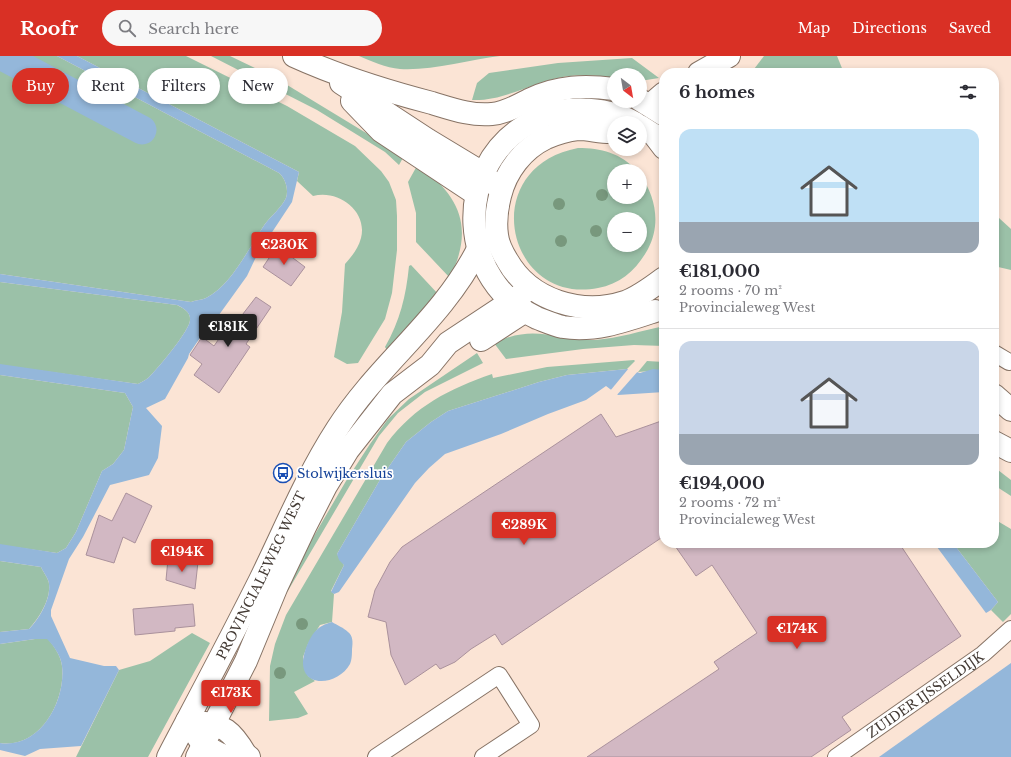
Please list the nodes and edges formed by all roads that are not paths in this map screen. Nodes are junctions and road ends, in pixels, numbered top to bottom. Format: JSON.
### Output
{"nodes":[{"id":1,"x":294,"y":56,"type":"edge"},
{"id":2,"x":319,"y":67,"type":"junction"},
{"id":3,"x":607,"y":88,"type":"edge"},
{"id":4,"x":654,"y":103,"type":"edge"},
{"id":5,"x":621,"y":116,"type":"edge"},
{"id":6,"x":642,"y":116,"type":"edge"},
{"id":7,"x":607,"y":131,"type":"edge"},
{"id":8,"x":647,"y":131,"type":"edge"},
{"id":9,"x":659,"y":142,"type":"edge"},
{"id":10,"x":483,"y":174,"type":"junction"},
{"id":11,"x":501,"y":191,"type":"junction"},
{"id":12,"x":476,"y":194,"type":"junction"},
{"id":13,"x":478,"y":249,"type":"junction"},
{"id":14,"x":659,"y":286,"type":"edge"},
{"id":15,"x":531,"y":288,"type":"junction"},
{"id":16,"x":518,"y":306,"type":"junction"},
{"id":17,"x":659,"y":311,"type":"edge"},
{"id":18,"x":999,"y":356,"type":"edge"},
{"id":19,"x":1009,"y":362,"type":"dead end"},
{"id":20,"x":999,"y":399,"type":"edge"},
{"id":21,"x":1011,"y":410,"type":"edge"},
{"id":22,"x":1011,"y":629,"type":"edge"},
{"id":23,"x":187,"y":721,"type":"junction"},
{"id":24,"x":214,"y":724,"type":"junction"},
{"id":25,"x":200,"y":751,"type":"edge"},
{"id":26,"x":248,"y":756,"type":"edge"},
{"id":27,"x":168,"y":757,"type":"edge"},
{"id":28,"x":376,"y":757,"type":"edge"},
{"id":29,"x":483,"y":757,"type":"edge"},
{"id":30,"x":836,"y":757,"type":"edge"}],
"edges":[{"from":1,"to":2,"type":"main road"},
{"from":2,"to":3,"type":"main road"},
{"from":2,"to":10,"type":"main road"},
{"from":2,"to":12,"type":"main road"},
{"from":4,"to":6,"type":"main road"},
{"from":5,"to":10,"type":"main road"},
{"from":7,"to":11,"type":"main road"},
{"from":8,"to":9,"type":"main road"},
{"from":10,"to":11,"type":"main road"},
{"from":10,"to":12,"type":"main road"},
{"from":11,"to":15,"type":"main road"},
{"from":12,"to":13,"type":"main road"},
{"from":13,"to":16,"type":"main road"},
{"from":13,"to":23,"type":"main road","name":"PROVINCIALEWEG WEST"},
{"from":14,"to":15,"type":"main road"},
{"from":15,"to":16,"type":"main road","name":"PROVINCIALEWEG WEST"},
{"from":16,"to":17,"type":"main road"},
{"from":16,"to":24,"type":"main road","name":"PROVINCIALEWEG WEST"},
{"from":18,"to":19,"type":"lane"},
{"from":20,"to":21,"type":"main road"},
{"from":22,"to":30,"type":"lane","name":"ZUIDER IJSSELDIJK"},
{"from":23,"to":24,"type":"main road"},
{"from":23,"to":25,"type":"main road"},
{"from":23,"to":27,"type":"main road","name":"PROVINCIALEWEG WEST"},
{"from":24,"to":25,"type":"main road","name":"PROVINCIALEWEG WEST"},
{"from":24,"to":26,"type":"main road"},
{"from":25,"to":26,"type":"main road"},
{"from":28,"to":29,"type":"lane"}]}
